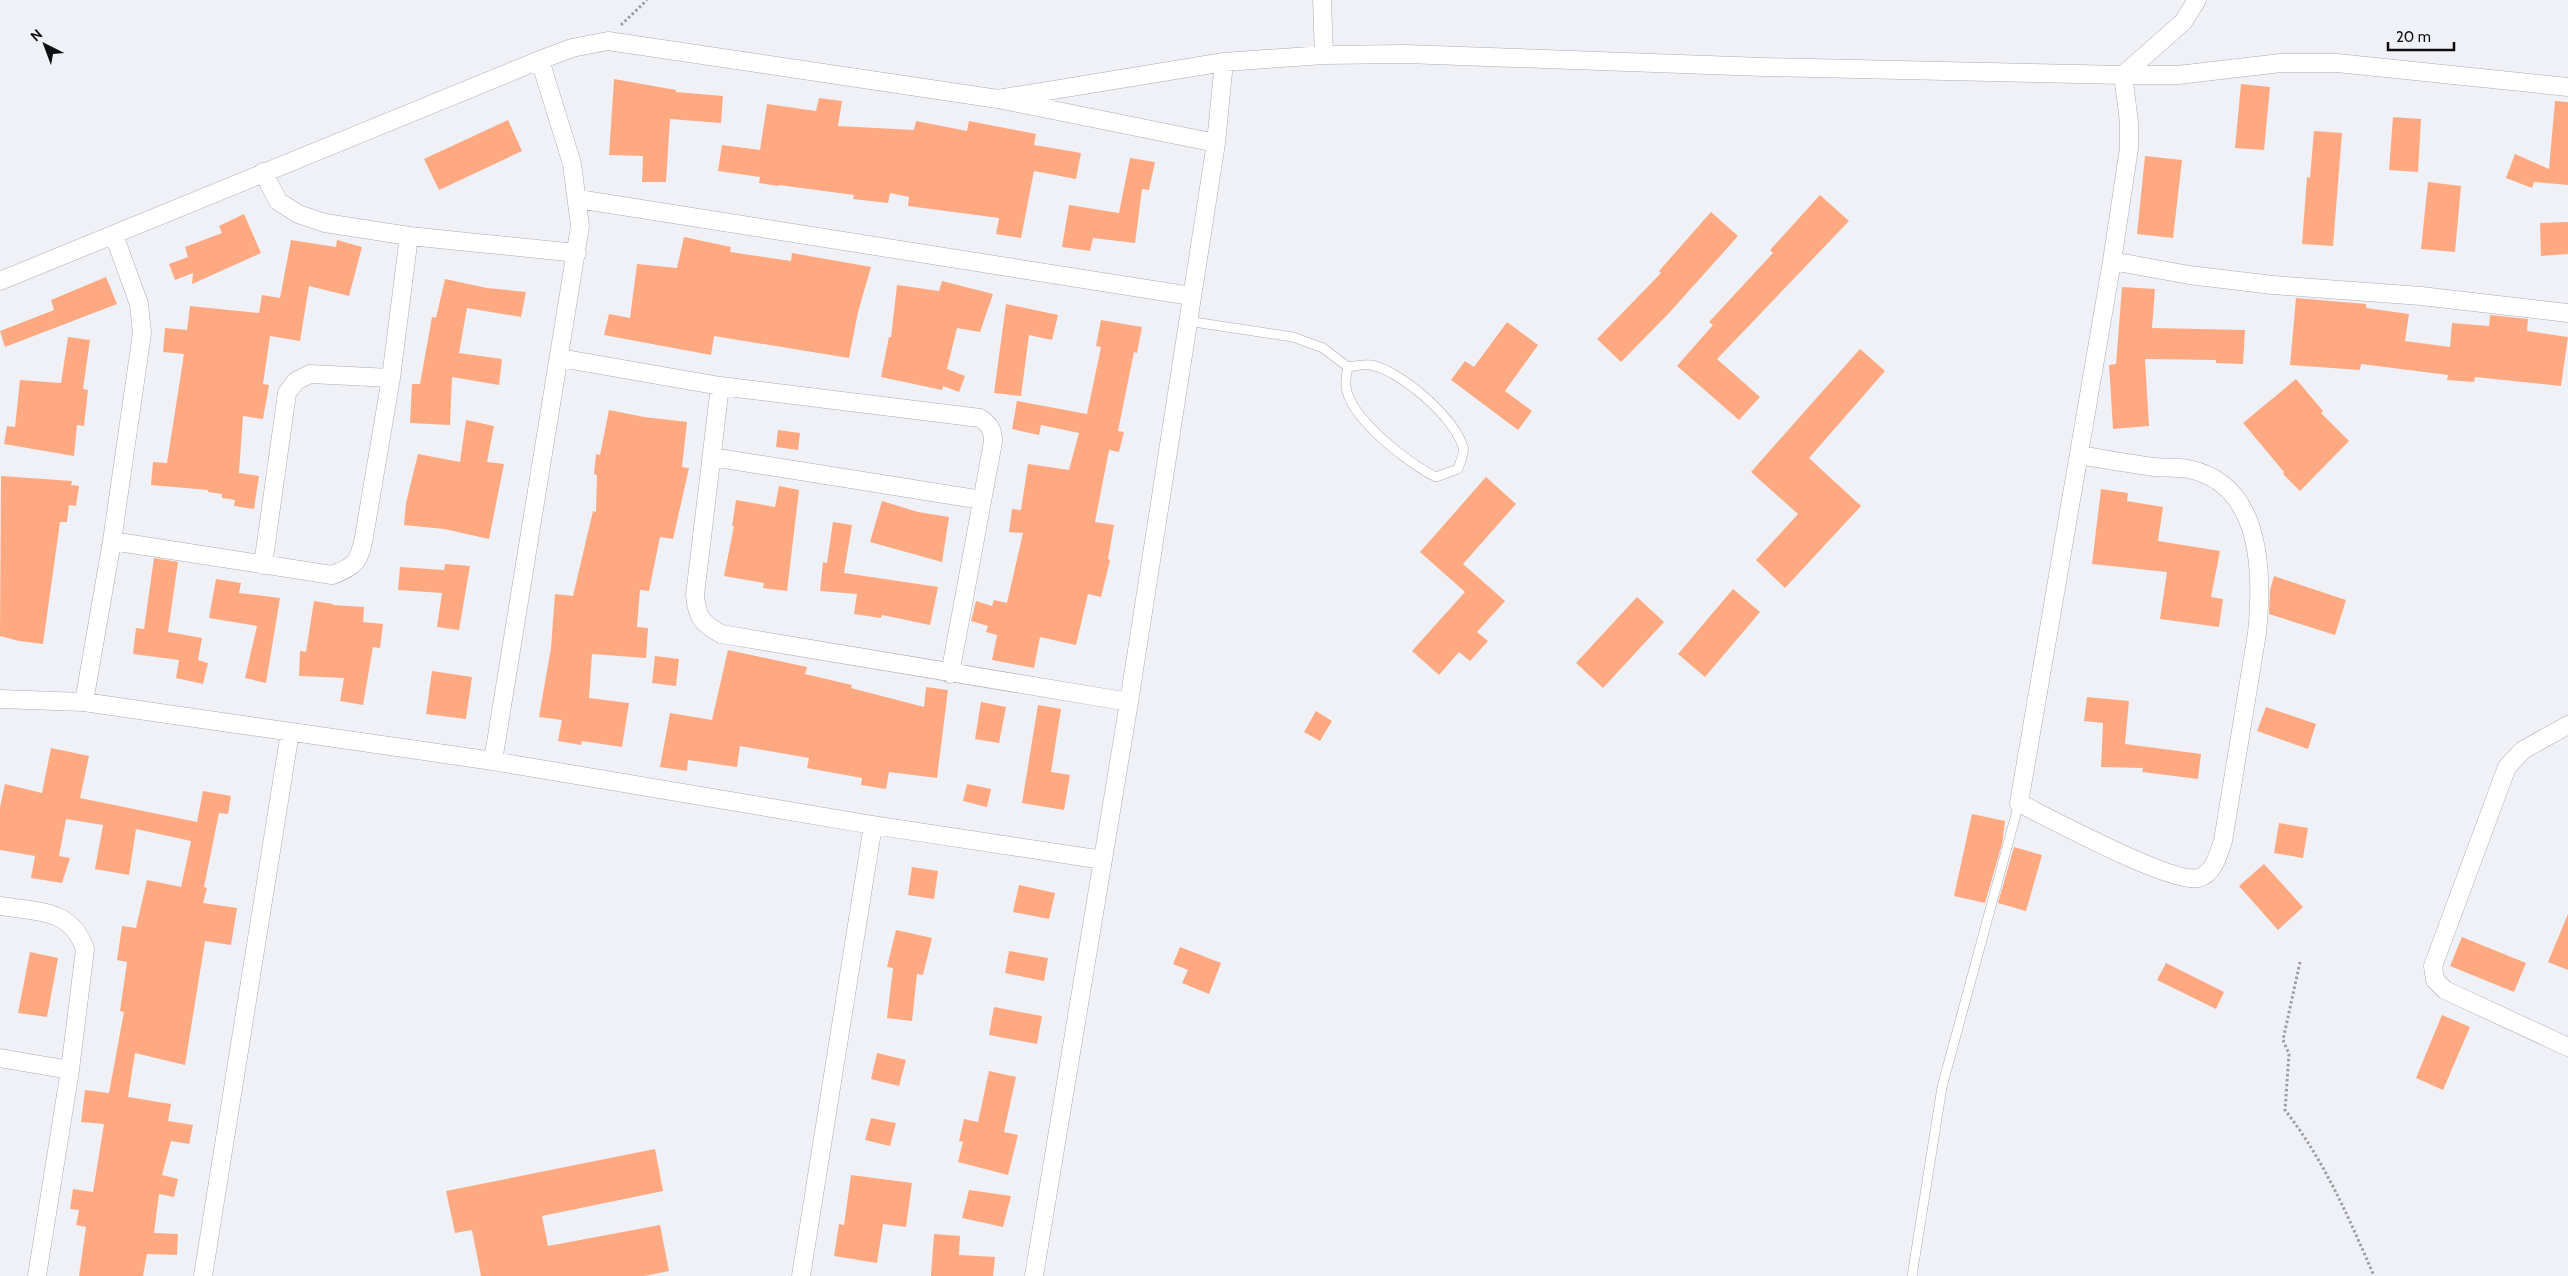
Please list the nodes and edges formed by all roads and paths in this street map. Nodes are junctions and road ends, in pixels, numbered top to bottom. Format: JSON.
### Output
{"nodes":[{"id":1,"x":647,"y":0,"type":"edge"},
{"id":2,"x":1322,"y":0,"type":"edge"},
{"id":3,"x":2196,"y":0,"type":"edge"},
{"id":4,"x":608,"y":40,"type":"junction"},
{"id":5,"x":1324,"y":55,"type":"junction"},
{"id":6,"x":540,"y":60,"type":"junction"},
{"id":7,"x":1224,"y":62,"type":"junction"},
{"id":8,"x":2123,"y":76,"type":"junction"},
{"id":9,"x":2568,"y":87,"type":"edge"},
{"id":10,"x":998,"y":99,"type":"junction"},
{"id":11,"x":1216,"y":143,"type":"junction"},
{"id":12,"x":263,"y":172,"type":"junction"},
{"id":13,"x":578,"y":199,"type":"junction"},
{"id":14,"x":114,"y":235,"type":"junction"},
{"id":15,"x":409,"y":236,"type":"junction"},
{"id":16,"x":577,"y":253,"type":"junction"},
{"id":17,"x":2112,"y":261,"type":"junction"},
{"id":18,"x":0,"y":281,"type":"edge"},
{"id":19,"x":1191,"y":296,"type":"junction"},
{"id":20,"x":2568,"y":313,"type":"edge"},
{"id":21,"x":1187,"y":321,"type":"junction"},
{"id":22,"x":560,"y":358,"type":"junction"},
{"id":23,"x":1348,"y":366,"type":"junction"},
{"id":24,"x":391,"y":378,"type":"junction"},
{"id":25,"x":720,"y":386,"type":"junction"},
{"id":26,"x":2079,"y":454,"type":"junction"},
{"id":27,"x":712,"y":457,"type":"junction"},
{"id":28,"x":982,"y":500,"type":"junction"},
{"id":29,"x":112,"y":541,"type":"junction"},
{"id":30,"x":263,"y":565,"type":"junction"},
{"id":31,"x":950,"y":674,"type":"junction"},
{"id":32,"x":0,"y":699,"type":"edge"},
{"id":33,"x":84,"y":702,"type":"junction"},
{"id":34,"x":1129,"y":702,"type":"junction"},
{"id":35,"x":2568,"y":724,"type":"edge"},
{"id":36,"x":290,"y":732,"type":"junction"},
{"id":37,"x":493,"y":761,"type":"junction"},
{"id":38,"x":2019,"y":803,"type":"junction"},
{"id":39,"x":873,"y":826,"type":"junction"},
{"id":40,"x":1103,"y":860,"type":"junction"},
{"id":41,"x":0,"y":906,"type":"edge"},
{"id":42,"x":2300,"y":962,"type":"dead end"},
{"id":43,"x":2568,"y":1047,"type":"edge"},
{"id":44,"x":0,"y":1058,"type":"edge"},
{"id":45,"x":70,"y":1070,"type":"junction"},
{"id":46,"x":37,"y":1276,"type":"edge"},
{"id":47,"x":203,"y":1276,"type":"edge"},
{"id":48,"x":801,"y":1276,"type":"edge"},
{"id":49,"x":1034,"y":1276,"type":"edge"},
{"id":50,"x":1912,"y":1276,"type":"edge"},
{"id":51,"x":2374,"y":1276,"type":"edge"}],
"edges":[{"from":1,"to":4,"type":"path"},
{"from":2,"to":5,"type":"street"},
{"from":3,"to":8,"type":"street"},
{"from":4,"to":6,"type":"street"},
{"from":4,"to":10,"type":"street"},
{"from":5,"to":7,"type":"street"},
{"from":5,"to":8,"type":"street"},
{"from":6,"to":12,"type":"street"},
{"from":6,"to":13,"type":"street"},
{"from":7,"to":10,"type":"street"},
{"from":7,"to":11,"type":"street"},
{"from":8,"to":9,"type":"street"},
{"from":8,"to":17,"type":"street"},
{"from":10,"to":11,"type":"street"},
{"from":11,"to":19,"type":"street"},
{"from":12,"to":14,"type":"street"},
{"from":12,"to":15,"type":"street"},
{"from":13,"to":16,"type":"street"},
{"from":13,"to":19,"type":"street"},
{"from":14,"to":18,"type":"street"},
{"from":14,"to":29,"type":"street"},
{"from":15,"to":16,"type":"street"},
{"from":15,"to":24,"type":"street"},
{"from":16,"to":22,"type":"street"},
{"from":17,"to":20,"type":"street"},
{"from":17,"to":26,"type":"street"},
{"from":19,"to":21,"type":"street"},
{"from":21,"to":23,"type":"lane"},
{"from":21,"to":34,"type":"street"},
{"from":22,"to":25,"type":"street"},
{"from":22,"to":37,"type":"street"},
{"from":23,"to":23,"type":"lane"},
{"from":24,"to":30,"type":"street"},
{"from":24,"to":30,"type":"street"},
{"from":25,"to":27,"type":"street"},
{"from":25,"to":28,"type":"street"},
{"from":26,"to":38,"type":"street"},
{"from":26,"to":38,"type":"street"},
{"from":27,"to":28,"type":"street"},
{"from":27,"to":31,"type":"street"},
{"from":28,"to":31,"type":"street"},
{"from":29,"to":30,"type":"street"},
{"from":29,"to":33,"type":"street"},
{"from":31,"to":34,"type":"street"},
{"from":32,"to":33,"type":"street"},
{"from":33,"to":36,"type":"street"},
{"from":34,"to":40,"type":"street"},
{"from":35,"to":43,"type":"street"},
{"from":36,"to":37,"type":"street"},
{"from":36,"to":47,"type":"street"},
{"from":37,"to":39,"type":"street"},
{"from":38,"to":50,"type":"lane"},
{"from":39,"to":40,"type":"street"},
{"from":39,"to":48,"type":"street"},
{"from":40,"to":49,"type":"street"},
{"from":41,"to":45,"type":"street"},
{"from":42,"to":51,"type":"path"},
{"from":44,"to":45,"type":"street"},
{"from":45,"to":46,"type":"street"}]}
